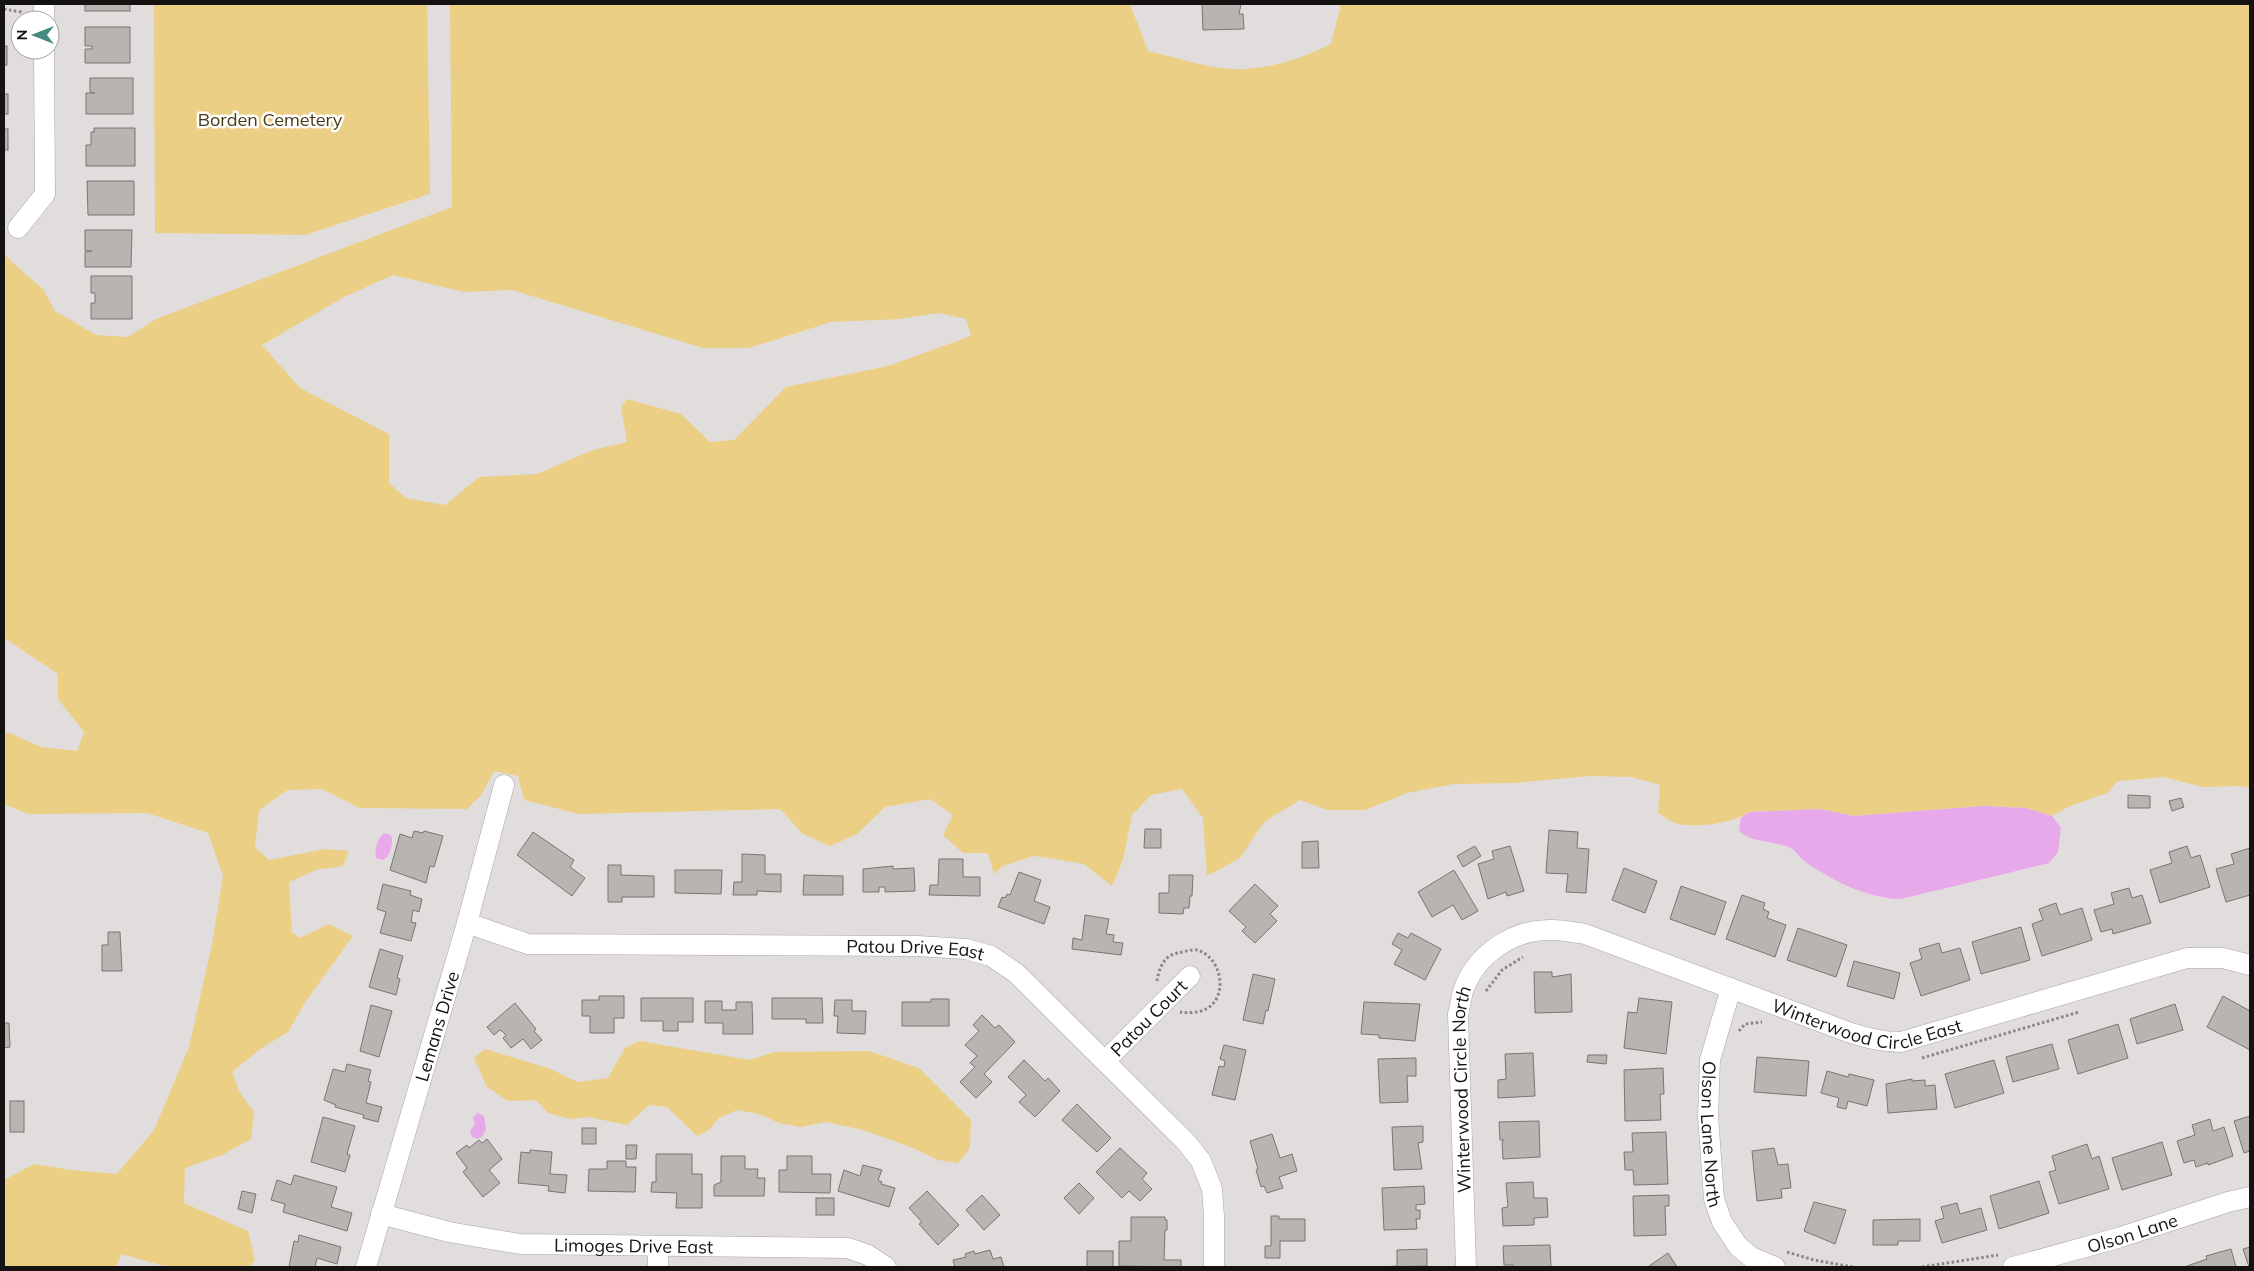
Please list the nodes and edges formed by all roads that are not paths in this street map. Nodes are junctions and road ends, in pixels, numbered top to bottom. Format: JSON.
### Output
{"nodes":[{"id":1,"x":44,"y":60,"type":"edge"},
{"id":2,"x":18,"y":228,"type":"dead end"},
{"id":3,"x":504,"y":785,"type":"dead end"},
{"id":4,"x":466,"y":923,"type":"junction"},
{"id":5,"x":1490,"y":952,"type":"joint"},
{"id":6,"x":2250,"y":965,"type":"edge"},
{"id":7,"x":1190,"y":976,"type":"dead end"},
{"id":8,"x":1730,"y":988,"type":"junction"},
{"id":9,"x":1106,"y":1060,"type":"junction"},
{"id":10,"x":2250,"y":1197,"type":"edge"},
{"id":11,"x":381,"y":1214,"type":"junction"},
{"id":12,"x":658,"y":1247,"type":"junction"},
{"id":13,"x":1779,"y":1259,"type":"edge"},
{"id":14,"x":366,"y":1267,"type":"edge"},
{"id":15,"x":658,"y":1267,"type":"edge"},
{"id":16,"x":886,"y":1267,"type":"edge"},
{"id":17,"x":1214,"y":1267,"type":"edge"},
{"id":18,"x":1466,"y":1267,"type":"edge"},
{"id":19,"x":2013,"y":1267,"type":"edge"}],
"edges":[{"from":1,"to":2,"type":"street"},
{"from":3,"to":4,"type":"street","name":"Lemans Drive"},
{"from":4,"to":9,"type":"street","name":"Patou Drive East"},
{"from":4,"to":11,"type":"street","name":"Lemans Drive"},
{"from":5,"to":8,"type":"street","name":"Winterwood Circle East"},
{"from":5,"to":18,"type":"street","name":"Winterwood Circle North"},
{"from":6,"to":8,"type":"street","name":"Winterwood Circle East"},
{"from":7,"to":9,"type":"street","name":"Patou Court"},
{"from":8,"to":13,"type":"street","name":"Olson Lane North"},
{"from":9,"to":17,"type":"street","name":"Patou Drive East"},
{"from":10,"to":19,"type":"street","name":"Olson Lane"},
{"from":11,"to":12,"type":"street","name":"Limoges Drive East"},
{"from":11,"to":14,"type":"street","name":"Lemans Drive"},
{"from":12,"to":15,"type":"street"},
{"from":12,"to":16,"type":"street","name":"Limoges Drive East"}]}
